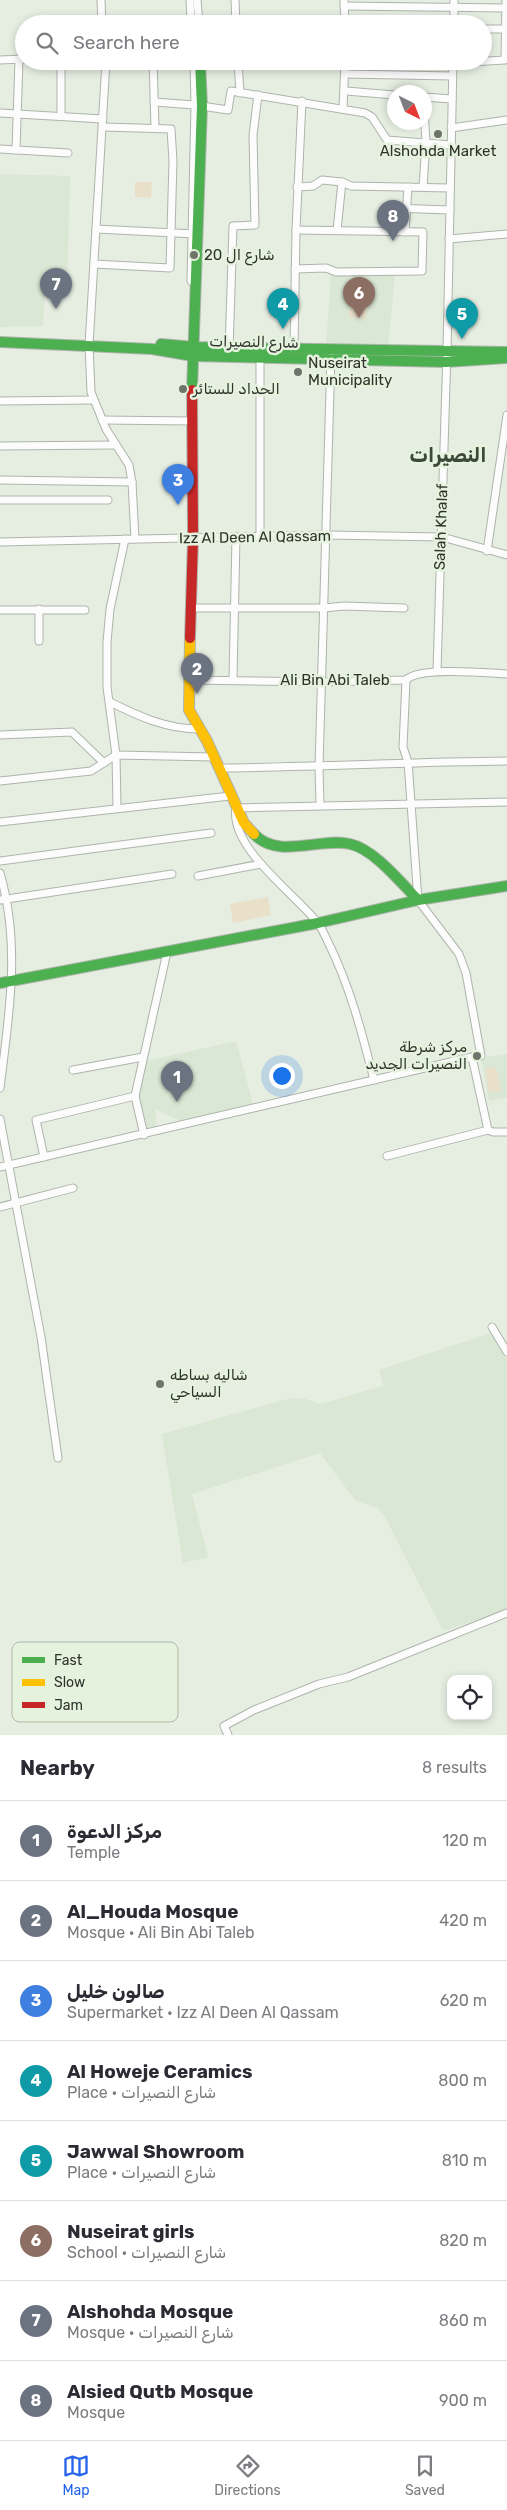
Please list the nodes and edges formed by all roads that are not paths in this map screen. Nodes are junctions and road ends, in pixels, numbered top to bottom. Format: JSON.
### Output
{"nodes":[{"id":1,"x":101,"y":0,"type":"edge"},
{"id":2,"x":190,"y":0,"type":"edge"},
{"id":3,"x":198,"y":0,"type":"edge"},
{"id":4,"x":235,"y":0,"type":"edge"},
{"id":5,"x":344,"y":3,"type":"edge"},
{"id":6,"x":454,"y":3,"type":"edge"},
{"id":7,"x":506,"y":4,"type":"edge"},
{"id":8,"x":102,"y":15,"type":"edge"},
{"id":9,"x":191,"y":15,"type":"edge"},
{"id":10,"x":199,"y":15,"type":"edge"},
{"id":11,"x":236,"y":15,"type":"edge"},
{"id":12,"x":492,"y":29,"type":"edge"},
{"id":13,"x":504,"y":29,"type":"junction"},
{"id":14,"x":15,"y":59,"type":"edge"},
{"id":15,"x":0,"y":60,"type":"edge"},
{"id":16,"x":492,"y":60,"type":"edge"},
{"id":17,"x":20,"y":70,"type":"edge"},
{"id":18,"x":62,"y":70,"type":"edge"},
{"id":19,"x":106,"y":70,"type":"edge"},
{"id":20,"x":153,"y":70,"type":"edge"},
{"id":21,"x":195,"y":70,"type":"edge"},
{"id":22,"x":200,"y":70,"type":"edge"},
{"id":23,"x":239,"y":70,"type":"edge"},
{"id":24,"x":346,"y":70,"type":"edge"},
{"id":25,"x":452,"y":70,"type":"edge"},
{"id":26,"x":346,"y":74,"type":"junction"},
{"id":27,"x":452,"y":76,"type":"junction"},
{"id":28,"x":346,"y":91,"type":"junction"},
{"id":29,"x":240,"y":93,"type":"junction"},
{"id":30,"x":387,"y":94,"type":"edge"},
{"id":31,"x":258,"y":95,"type":"junction"},
{"id":32,"x":432,"y":98,"type":"edge"},
{"id":33,"x":452,"y":99,"type":"junction"},
{"id":34,"x":302,"y":101,"type":"junction"},
{"id":35,"x":154,"y":102,"type":"junction"},
{"id":36,"x":198,"y":105,"type":"junction"},
{"id":37,"x":344,"y":109,"type":"junction"},
{"id":38,"x":0,"y":113,"type":"edge"},
{"id":39,"x":18,"y":114,"type":"junction"},
{"id":40,"x":61,"y":116,"type":"junction"},
{"id":41,"x":507,"y":120,"type":"edge"},
{"id":42,"x":103,"y":123,"type":"junction"},
{"id":43,"x":155,"y":128,"type":"junction"},
{"id":44,"x":452,"y":128,"type":"junction"},
{"id":45,"x":425,"y":130,"type":"edge"},
{"id":46,"x":426,"y":142,"type":"junction"},
{"id":47,"x":451,"y":145,"type":"junction"},
{"id":48,"x":0,"y":149,"type":"edge"},
{"id":49,"x":16,"y":150,"type":"junction"},
{"id":50,"x":68,"y":153,"type":"dead end"},
{"id":51,"x":342,"y":182,"type":"junction"},
{"id":52,"x":297,"y":187,"type":"junction"},
{"id":53,"x":408,"y":187,"type":"junction"},
{"id":54,"x":423,"y":187,"type":"junction"},
{"id":55,"x":450,"y":188,"type":"junction"},
{"id":56,"x":392,"y":208,"type":"dead end"},
{"id":57,"x":406,"y":208,"type":"junction"},
{"id":58,"x":450,"y":210,"type":"junction"},
{"id":59,"x":96,"y":229,"type":"junction"},
{"id":60,"x":296,"y":230,"type":"junction"},
{"id":61,"x":336,"y":230,"type":"junction"},
{"id":62,"x":170,"y":232,"type":"junction"},
{"id":63,"x":405,"y":232,"type":"junction"},
{"id":64,"x":194,"y":234,"type":"junction"},
{"id":65,"x":507,"y":234,"type":"edge"},
{"id":66,"x":449,"y":239,"type":"junction"},
{"id":67,"x":94,"y":264,"type":"junction"},
{"id":68,"x":295,"y":268,"type":"junction"},
{"id":69,"x":0,"y":335,"type":"edge"},
{"id":70,"x":89,"y":342,"type":"junction"},
{"id":71,"x":0,"y":343,"type":"edge"},
{"id":72,"x":294,"y":349,"type":"junction"},
{"id":73,"x":192,"y":350,"type":"junction"},
{"id":74,"x":229,"y":352,"type":"junction"},
{"id":75,"x":507,"y":352,"type":"edge"},
{"id":76,"x":260,"y":353,"type":"junction"},
{"id":77,"x":331,"y":354,"type":"junction"},
{"id":78,"x":447,"y":357,"type":"junction"},
{"id":79,"x":507,"y":358,"type":"edge"},
{"id":80,"x":93,"y":400,"type":"junction"},
{"id":81,"x":0,"y":402,"type":"edge"},
{"id":82,"x":507,"y":415,"type":"edge"},
{"id":83,"x":102,"y":420,"type":"junction"},
{"id":84,"x":191,"y":421,"type":"junction"},
{"id":85,"x":115,"y":445,"type":"junction"},
{"id":86,"x":0,"y":446,"type":"edge"},
{"id":87,"x":0,"y":480,"type":"edge"},
{"id":88,"x":132,"y":482,"type":"junction"},
{"id":89,"x":0,"y":500,"type":"edge"},
{"id":90,"x":108,"y":500,"type":"dead end"},
{"id":91,"x":326,"y":535,"type":"junction"},
{"id":92,"x":260,"y":536,"type":"junction"},
{"id":93,"x":236,"y":537,"type":"junction"},
{"id":94,"x":442,"y":537,"type":"junction"},
{"id":95,"x":193,"y":538,"type":"junction"},
{"id":96,"x":125,"y":539,"type":"junction"},
{"id":97,"x":135,"y":539,"type":"junction"},
{"id":98,"x":0,"y":542,"type":"edge"},
{"id":99,"x":488,"y":551,"type":"junction"},
{"id":100,"x":507,"y":555,"type":"edge"},
{"id":101,"x":190,"y":608,"type":"junction"},
{"id":102,"x":234,"y":608,"type":"junction"},
{"id":103,"x":324,"y":608,"type":"junction"},
{"id":104,"x":404,"y":608,"type":"dead end"},
{"id":105,"x":39,"y":609,"type":"junction"},
{"id":106,"x":0,"y":610,"type":"edge"},
{"id":107,"x":85,"y":610,"type":"dead end"},
{"id":108,"x":39,"y":641,"type":"dead end"},
{"id":109,"x":437,"y":671,"type":"junction"},
{"id":110,"x":507,"y":674,"type":"edge"},
{"id":111,"x":233,"y":679,"type":"junction"},
{"id":112,"x":192,"y":680,"type":"junction"},
{"id":113,"x":406,"y":680,"type":"junction"},
{"id":114,"x":322,"y":682,"type":"junction"},
{"id":115,"x":110,"y":702,"type":"junction"},
{"id":116,"x":199,"y":729,"type":"junction"},
{"id":117,"x":0,"y":735,"type":"edge"},
{"id":118,"x":116,"y":755,"type":"junction"},
{"id":119,"x":214,"y":756,"type":"junction"},
{"id":120,"x":507,"y":761,"type":"edge"},
{"id":121,"x":408,"y":762,"type":"junction"},
{"id":122,"x":104,"y":763,"type":"junction"},
{"id":123,"x":319,"y":767,"type":"junction"},
{"id":124,"x":218,"y":768,"type":"junction"},
{"id":125,"x":0,"y":781,"type":"edge"},
{"id":126,"x":230,"y":796,"type":"junction"},
{"id":127,"x":507,"y":802,"type":"edge"},
{"id":128,"x":411,"y":804,"type":"junction"},
{"id":129,"x":320,"y":805,"type":"junction"},
{"id":130,"x":117,"y":808,"type":"junction"},
{"id":131,"x":236,"y":808,"type":"junction"},
{"id":132,"x":0,"y":822,"type":"edge"},
{"id":133,"x":211,"y":833,"type":"dead end"},
{"id":134,"x":0,"y":861,"type":"edge"},
{"id":135,"x":261,"y":864,"type":"junction"},
{"id":136,"x":0,"y":873,"type":"edge"},
{"id":137,"x":172,"y":874,"type":"dead end"},
{"id":138,"x":198,"y":876,"type":"dead end"},
{"id":139,"x":507,"y":886,"type":"edge"},
{"id":140,"x":4,"y":899,"type":"edge"},
{"id":141,"x":418,"y":900,"type":"junction"},
{"id":142,"x":318,"y":923,"type":"junction"},
{"id":143,"x":167,"y":952,"type":"junction"},
{"id":144,"x":13,"y":980,"type":"junction"},
{"id":145,"x":0,"y":982,"type":"edge"},
{"id":146,"x":143,"y":1057,"type":"junction"},
{"id":147,"x":472,"y":1058,"type":"junction"},
{"id":148,"x":73,"y":1070,"type":"dead end"},
{"id":149,"x":374,"y":1080,"type":"junction"},
{"id":150,"x":0,"y":1088,"type":"edge"},
{"id":151,"x":135,"y":1096,"type":"junction"},
{"id":152,"x":0,"y":1119,"type":"edge"},
{"id":153,"x":488,"y":1130,"type":"junction"},
{"id":154,"x":507,"y":1132,"type":"edge"},
{"id":155,"x":144,"y":1135,"type":"junction"},
{"id":156,"x":387,"y":1156,"type":"dead end"},
{"id":157,"x":44,"y":1157,"type":"junction"},
{"id":158,"x":9,"y":1165,"type":"junction"},
{"id":159,"x":0,"y":1167,"type":"edge"},
{"id":160,"x":73,"y":1188,"type":"dead end"},
{"id":161,"x":17,"y":1202,"type":"junction"},
{"id":162,"x":0,"y":1207,"type":"edge"},
{"id":163,"x":492,"y":1327,"type":"dead end"},
{"id":164,"x":507,"y":1352,"type":"edge"},
{"id":165,"x":58,"y":1458,"type":"dead end"},
{"id":166,"x":507,"y":1613,"type":"edge"},
{"id":167,"x":228,"y":1735,"type":"edge"}],
"edges":[{"from":1,"to":8,"type":"street"},
{"from":2,"to":9,"type":"street"},
{"from":3,"to":10,"type":"street"},
{"from":4,"to":11,"type":"street"},
{"from":5,"to":6,"type":"street"},
{"from":6,"to":7,"type":"street"},
{"from":7,"to":13,"type":"street"},
{"from":12,"to":13,"type":"street"},
{"from":13,"to":16,"type":"street"},
{"from":14,"to":15,"type":"street"},
{"from":17,"to":39,"type":"street"},
{"from":18,"to":40,"type":"street"},
{"from":19,"to":42,"type":"street"},
{"from":20,"to":35,"type":"street"},
{"from":21,"to":36,"type":"street"},
{"from":22,"to":36,"type":"street"},
{"from":23,"to":29,"type":"street"},
{"from":24,"to":26,"type":"street"},
{"from":25,"to":27,"type":"street","name":"Salah Khalaf"},
{"from":26,"to":27,"type":"street"},
{"from":26,"to":28,"type":"street"},
{"from":27,"to":33,"type":"street","name":"Salah Khalaf"},
{"from":28,"to":30,"type":"street"},
{"from":28,"to":37,"type":"street"},
{"from":29,"to":31,"type":"street"},
{"from":29,"to":36,"type":"street"},
{"from":31,"to":34,"type":"street"},
{"from":31,"to":74,"type":"street"},
{"from":32,"to":33,"type":"street"},
{"from":33,"to":44,"type":"street","name":"Salah Khalaf"},
{"from":34,"to":37,"type":"street"},
{"from":34,"to":52,"type":"street"},
{"from":35,"to":36,"type":"street"},
{"from":35,"to":43,"type":"street"},
{"from":36,"to":64,"type":"street"},
{"from":37,"to":46,"type":"street"},
{"from":38,"to":39,"type":"street"},
{"from":39,"to":40,"type":"street"},
{"from":39,"to":49,"type":"street"},
{"from":40,"to":42,"type":"street"},
{"from":41,"to":44,"type":"street"},
{"from":42,"to":43,"type":"street"},
{"from":42,"to":59,"type":"street"},
{"from":43,"to":62,"type":"street"},
{"from":44,"to":47,"type":"street","name":"Salah Khalaf"},
{"from":45,"to":46,"type":"street"},
{"from":46,"to":47,"type":"street"},
{"from":46,"to":54,"type":"street"},
{"from":47,"to":55,"type":"street","name":"Salah Khalaf"},
{"from":48,"to":49,"type":"street"},
{"from":49,"to":50,"type":"street"},
{"from":51,"to":52,"type":"street"},
{"from":51,"to":53,"type":"street"},
{"from":51,"to":61,"type":"street"},
{"from":52,"to":60,"type":"street"},
{"from":53,"to":54,"type":"street"},
{"from":53,"to":57,"type":"street"},
{"from":54,"to":55,"type":"street"},
{"from":55,"to":58,"type":"street","name":"Salah Khalaf"},
{"from":56,"to":57,"type":"street"},
{"from":57,"to":58,"type":"street"},
{"from":57,"to":63,"type":"street"},
{"from":58,"to":66,"type":"street","name":"Salah Khalaf"},
{"from":59,"to":62,"type":"street"},
{"from":59,"to":67,"type":"street"},
{"from":60,"to":61,"type":"street"},
{"from":60,"to":68,"type":"street"},
{"from":61,"to":63,"type":"street"},
{"from":62,"to":64,"type":"street"},
{"from":62,"to":67,"type":"street"},
{"from":63,"to":68,"type":"street"},
{"from":64,"to":73,"type":"street"},
{"from":65,"to":66,"type":"street"},
{"from":66,"to":78,"type":"street","name":"Salah Khalaf"},
{"from":67,"to":70,"type":"street"},
{"from":68,"to":72,"type":"street"},
{"from":69,"to":70,"type":"street","name":"شارع النصيرات"},
{"from":70,"to":71,"type":"street","name":"شارع النصيرات"},
{"from":70,"to":73,"type":"street","name":"شارع النصيرات"},
{"from":70,"to":80,"type":"street"},
{"from":72,"to":76,"type":"street","name":"شارع النصيرات"},
{"from":72,"to":77,"type":"street","name":"شارع النصيرات"},
{"from":73,"to":74,"type":"street","name":"شارع النصيرات"},
{"from":73,"to":84,"type":"street"},
{"from":74,"to":76,"type":"street","name":"شارع النصيرات"},
{"from":75,"to":78,"type":"street","name":"شارع النصيرات"},
{"from":76,"to":77,"type":"street","name":"شارع النصيرات"},
{"from":76,"to":92,"type":"street"},
{"from":77,"to":78,"type":"street","name":"شارع النصيرات"},
{"from":77,"to":91,"type":"street"},
{"from":78,"to":79,"type":"street","name":"شارع النصيرات"},
{"from":78,"to":94,"type":"street","name":"Salah Khalaf"},
{"from":80,"to":81,"type":"street"},
{"from":80,"to":83,"type":"street"},
{"from":82,"to":99,"type":"street"},
{"from":83,"to":84,"type":"street"},
{"from":83,"to":85,"type":"street"},
{"from":84,"to":95,"type":"street"},
{"from":85,"to":86,"type":"street"},
{"from":85,"to":88,"type":"street"},
{"from":87,"to":88,"type":"street"},
{"from":88,"to":97,"type":"street"},
{"from":89,"to":90,"type":"street"},
{"from":91,"to":92,"type":"street","name":"Izz Al Deen Al Qassam"},
{"from":91,"to":94,"type":"street","name":"Izz Al Deen Al Qassam"},
{"from":91,"to":103,"type":"street"},
{"from":92,"to":93,"type":"street","name":"Izz Al Deen Al Qassam"},
{"from":93,"to":95,"type":"street","name":"Izz Al Deen Al Qassam"},
{"from":93,"to":102,"type":"street"},
{"from":94,"to":99,"type":"street","name":"Izz Al Deen Al Qassam"},
{"from":94,"to":109,"type":"street","name":"Salah Khalaf"},
{"from":95,"to":97,"type":"street","name":"Izz Al Deen Al Qassam"},
{"from":95,"to":101,"type":"street"},
{"from":96,"to":97,"type":"street","name":"Izz Al Deen Al Qassam"},
{"from":96,"to":98,"type":"street","name":"Izz Al Deen Al Qassam"},
{"from":96,"to":115,"type":"street"},
{"from":99,"to":100,"type":"street","name":"Izz Al Deen Al Qassam"},
{"from":101,"to":102,"type":"street"},
{"from":101,"to":112,"type":"street"},
{"from":102,"to":103,"type":"street"},
{"from":102,"to":111,"type":"street"},
{"from":103,"to":104,"type":"street"},
{"from":103,"to":114,"type":"street"},
{"from":105,"to":106,"type":"street"},
{"from":105,"to":107,"type":"street"},
{"from":105,"to":108,"type":"street"},
{"from":109,"to":110,"type":"street","name":"Ali Bin Abi Taleb"},
{"from":109,"to":113,"type":"street","name":"Ali Bin Abi Taleb"},
{"from":111,"to":112,"type":"street","name":"Ali Bin Abi Taleb"},
{"from":111,"to":114,"type":"street","name":"Ali Bin Abi Taleb"},
{"from":112,"to":116,"type":"street"},
{"from":113,"to":114,"type":"street","name":"Ali Bin Abi Taleb"},
{"from":113,"to":121,"type":"street"},
{"from":114,"to":123,"type":"street"},
{"from":115,"to":116,"type":"street"},
{"from":115,"to":118,"type":"street"},
{"from":116,"to":119,"type":"street"},
{"from":117,"to":122,"type":"street"},
{"from":118,"to":119,"type":"street"},
{"from":118,"to":122,"type":"street"},
{"from":118,"to":130,"type":"street"},
{"from":119,"to":124,"type":"street"},
{"from":120,"to":121,"type":"street"},
{"from":121,"to":123,"type":"street"},
{"from":121,"to":128,"type":"street"},
{"from":122,"to":125,"type":"street"},
{"from":123,"to":124,"type":"street"},
{"from":123,"to":129,"type":"street"},
{"from":124,"to":126,"type":"street"},
{"from":126,"to":130,"type":"street"},
{"from":126,"to":131,"type":"street"},
{"from":127,"to":128,"type":"street"},
{"from":128,"to":129,"type":"street"},
{"from":128,"to":141,"type":"street"},
{"from":129,"to":131,"type":"street"},
{"from":130,"to":132,"type":"street"},
{"from":131,"to":135,"type":"street"},
{"from":131,"to":141,"type":"street"},
{"from":133,"to":134,"type":"street"},
{"from":135,"to":138,"type":"street"},
{"from":135,"to":142,"type":"street"},
{"from":136,"to":140,"type":"street"},
{"from":137,"to":140,"type":"street"},
{"from":139,"to":141,"type":"street"},
{"from":140,"to":144,"type":"street"},
{"from":141,"to":142,"type":"street"},
{"from":141,"to":147,"type":"street"},
{"from":142,"to":143,"type":"street"},
{"from":142,"to":149,"type":"street"},
{"from":143,"to":144,"type":"street"},
{"from":143,"to":146,"type":"street"},
{"from":144,"to":145,"type":"street"},
{"from":144,"to":150,"type":"street"},
{"from":146,"to":148,"type":"street"},
{"from":146,"to":151,"type":"street"},
{"from":147,"to":149,"type":"street"},
{"from":147,"to":153,"type":"street"},
{"from":149,"to":155,"type":"street"},
{"from":151,"to":155,"type":"street"},
{"from":151,"to":157,"type":"street"},
{"from":152,"to":158,"type":"street"},
{"from":153,"to":154,"type":"street"},
{"from":153,"to":156,"type":"street"},
{"from":155,"to":157,"type":"street"},
{"from":157,"to":158,"type":"street"},
{"from":158,"to":159,"type":"street"},
{"from":158,"to":161,"type":"street"},
{"from":160,"to":161,"type":"street"},
{"from":161,"to":162,"type":"street"},
{"from":161,"to":165,"type":"street"},
{"from":163,"to":164,"type":"street"},
{"from":166,"to":167,"type":"street"}]}
